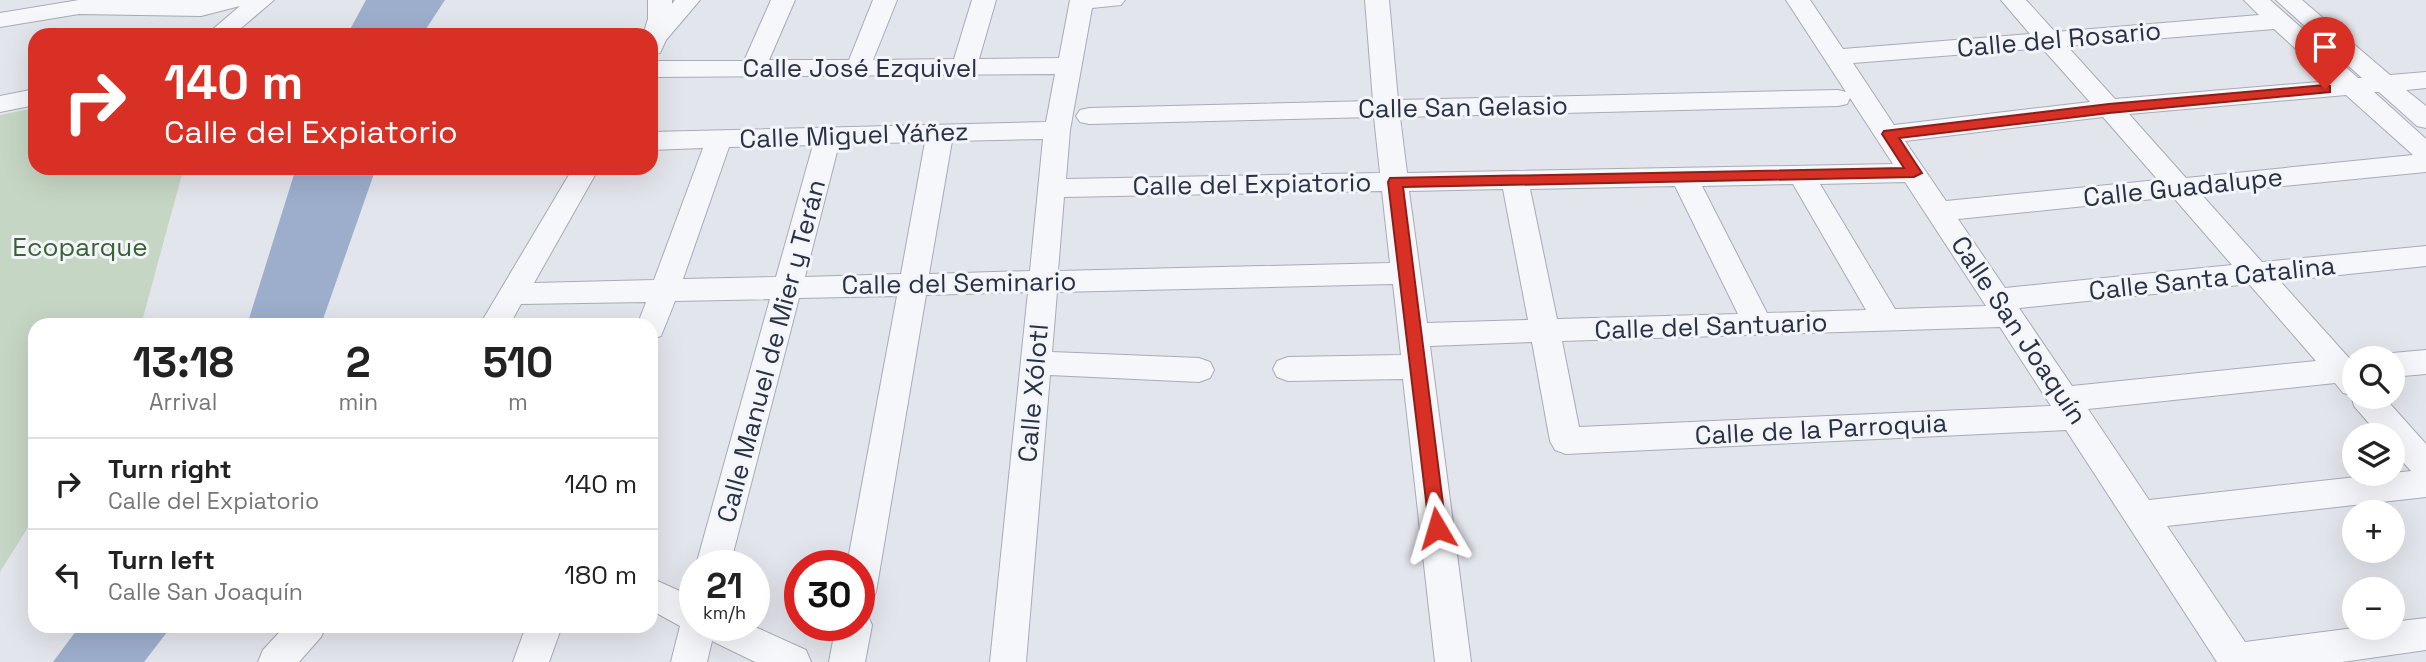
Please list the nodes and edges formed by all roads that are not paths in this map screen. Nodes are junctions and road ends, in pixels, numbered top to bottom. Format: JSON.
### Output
{"nodes":[{"id":1,"x":236,"y":0,"type":"edge"},
{"id":2,"x":262,"y":0,"type":"edge"},
{"id":3,"x":660,"y":0,"type":"edge"},
{"id":4,"x":688,"y":0,"type":"edge"},
{"id":5,"x":783,"y":0,"type":"edge"},
{"id":6,"x":885,"y":0,"type":"edge"},
{"id":7,"x":984,"y":0,"type":"edge"},
{"id":8,"x":1113,"y":0,"type":"edge"},
{"id":9,"x":1377,"y":0,"type":"edge"},
{"id":10,"x":1798,"y":0,"type":"edge"},
{"id":11,"x":2013,"y":0,"type":"edge"},
{"id":12,"x":2256,"y":0,"type":"edge"},
{"id":13,"x":1082,"y":1,"type":"edge"},
{"id":14,"x":2284,"y":10,"type":"edge"},
{"id":15,"x":0,"y":20,"type":"edge"},
{"id":16,"x":227,"y":28,"type":"edge"},
{"id":17,"x":657,"y":28,"type":"edge"},
{"id":18,"x":658,"y":37,"type":"edge"},
{"id":19,"x":2048,"y":39,"type":"junction"},
{"id":20,"x":1838,"y":57,"type":"junction"},
{"id":21,"x":1069,"y":66,"type":"junction"},
{"id":22,"x":964,"y":67,"type":"junction"},
{"id":23,"x":753,"y":68,"type":"junction"},
{"id":24,"x":858,"y":68,"type":"junction"},
{"id":25,"x":658,"y":69,"type":"edge"},
{"id":26,"x":2426,"y":80,"type":"edge"},
{"id":27,"x":2384,"y":84,"type":"junction"},
{"id":28,"x":2353,"y":87,"type":"junction"},
{"id":29,"x":28,"y":98,"type":"edge"},
{"id":30,"x":1838,"y":98,"type":"dead end"},
{"id":31,"x":0,"y":104,"type":"edge"},
{"id":32,"x":2109,"y":108,"type":"junction"},
{"id":33,"x":1386,"y":109,"type":"junction"},
{"id":34,"x":1089,"y":116,"type":"dead end"},
{"id":35,"x":2426,"y":120,"type":"edge"},
{"id":36,"x":1057,"y":130,"type":"junction"},
{"id":37,"x":940,"y":133,"type":"junction"},
{"id":38,"x":1889,"y":134,"type":"junction"},
{"id":39,"x":828,"y":136,"type":"junction"},
{"id":40,"x":719,"y":139,"type":"junction"},
{"id":41,"x":658,"y":141,"type":"edge"},
{"id":42,"x":2426,"y":153,"type":"edge"},
{"id":43,"x":2426,"y":163,"type":"edge"},
{"id":44,"x":1914,"y":173,"type":"junction"},
{"id":45,"x":582,"y":175,"type":"edge"},
{"id":46,"x":1801,"y":175,"type":"junction"},
{"id":47,"x":1684,"y":177,"type":"junction"},
{"id":48,"x":1515,"y":180,"type":"junction"},
{"id":49,"x":1395,"y":182,"type":"junction"},
{"id":50,"x":1052,"y":188,"type":"junction"},
{"id":51,"x":2179,"y":188,"type":"junction"},
{"id":52,"x":1940,"y":211,"type":"junction"},
{"id":53,"x":2426,"y":256,"type":"edge"},
{"id":54,"x":1405,"y":273,"type":"junction"},
{"id":55,"x":2255,"y":274,"type":"junction"},
{"id":56,"x":1043,"y":281,"type":"junction"},
{"id":57,"x":913,"y":285,"type":"junction"},
{"id":58,"x":788,"y":288,"type":"junction"},
{"id":59,"x":665,"y":290,"type":"junction"},
{"id":60,"x":513,"y":294,"type":"junction"},
{"id":61,"x":2004,"y":308,"type":"junction"},
{"id":62,"x":500,"y":318,"type":"edge"},
{"id":63,"x":655,"y":318,"type":"edge"},
{"id":64,"x":1887,"y":320,"type":"junction"},
{"id":65,"x":1758,"y":324,"type":"junction"},
{"id":66,"x":1545,"y":331,"type":"junction"},
{"id":67,"x":1413,"y":335,"type":"junction"},
{"id":68,"x":2426,"y":362,"type":"edge"},
{"id":69,"x":1036,"y":363,"type":"junction"},
{"id":70,"x":2405,"y":364,"type":"edge"},
{"id":71,"x":2342,"y":366,"type":"edge"},
{"id":72,"x":1417,"y":368,"type":"junction"},
{"id":73,"x":1288,"y":369,"type":"dead end"},
{"id":74,"x":1199,"y":370,"type":"dead end"},
{"id":75,"x":2342,"y":376,"type":"edge"},
{"id":76,"x":2071,"y":408,"type":"junction"},
{"id":77,"x":2376,"y":409,"type":"edge"},
{"id":78,"x":2426,"y":466,"type":"edge"},
{"id":79,"x":2426,"y":483,"type":"edge"},
{"id":80,"x":2141,"y":515,"type":"junction"},
{"id":81,"x":717,"y":550,"type":"edge"},
{"id":82,"x":867,"y":550,"type":"edge"},
{"id":83,"x":658,"y":597,"type":"edge"},
{"id":84,"x":679,"y":608,"type":"edge"},
{"id":85,"x":302,"y":633,"type":"edge"},
{"id":86,"x":541,"y":633,"type":"edge"},
{"id":87,"x":2426,"y":634,"type":"edge"},
{"id":88,"x":694,"y":641,"type":"edge"},
{"id":89,"x":748,"y":641,"type":"edge"},
{"id":90,"x":851,"y":641,"type":"edge"},
{"id":91,"x":2237,"y":661,"type":"edge"},
{"id":92,"x":276,"y":662,"type":"edge"},
{"id":93,"x":531,"y":662,"type":"edge"},
{"id":94,"x":689,"y":662,"type":"edge"},
{"id":95,"x":793,"y":662,"type":"edge"},
{"id":96,"x":847,"y":662,"type":"edge"},
{"id":97,"x":1008,"y":662,"type":"edge"},
{"id":98,"x":1453,"y":662,"type":"edge"}],
"edges":[{"from":1,"to":15,"type":"street"},
{"from":2,"to":16,"type":"street"},
{"from":3,"to":17,"type":"street"},
{"from":4,"to":18,"type":"street"},
{"from":5,"to":23,"type":"street"},
{"from":6,"to":24,"type":"street"},
{"from":7,"to":22,"type":"street"},
{"from":8,"to":13,"type":"street"},
{"from":9,"to":33,"type":"street"},
{"from":10,"to":20,"type":"street","name":"Calle San Joaquín"},
{"from":11,"to":19,"type":"street"},
{"from":12,"to":14,"type":"street"},
{"from":13,"to":21,"type":"street","name":"Calle Xólotl"},
{"from":14,"to":19,"type":"street","name":"Calle del Rosario"},
{"from":14,"to":27,"type":"street"},
{"from":14,"to":28,"type":"street"},
{"from":19,"to":20,"type":"street","name":"Calle del Rosario"},
{"from":19,"to":32,"type":"street"},
{"from":20,"to":38,"type":"street","name":"Calle San Joaquín"},
{"from":21,"to":22,"type":"street","name":"Calle José Ezquivel"},
{"from":21,"to":36,"type":"street","name":"Calle Xólotl"},
{"from":22,"to":24,"type":"street","name":"Calle José Ezquivel"},
{"from":23,"to":24,"type":"street","name":"Calle José Ezquivel"},
{"from":23,"to":25,"type":"street","name":"Calle José Ezquivel"},
{"from":26,"to":27,"type":"street"},
{"from":27,"to":28,"type":"street"},
{"from":27,"to":35,"type":"street"},
{"from":28,"to":32,"type":"street"},
{"from":28,"to":42,"type":"street"},
{"from":29,"to":31,"type":"street"},
{"from":30,"to":33,"type":"street","name":"Calle San Gelasio"},
{"from":32,"to":38,"type":"street"},
{"from":32,"to":51,"type":"street"},
{"from":33,"to":34,"type":"street","name":"Calle San Gelasio"},
{"from":33,"to":49,"type":"street"},
{"from":36,"to":37,"type":"street","name":"Calle Miguel Yáñez"},
{"from":36,"to":50,"type":"street","name":"Calle Xólotl"},
{"from":37,"to":39,"type":"street","name":"Calle Miguel Yáñez"},
{"from":37,"to":57,"type":"street"},
{"from":38,"to":44,"type":"street","name":"Calle San Joaquín"},
{"from":39,"to":40,"type":"street","name":"Calle Miguel Yáñez"},
{"from":39,"to":58,"type":"street","name":"Calle Manuel de Mier y Terán"},
{"from":40,"to":41,"type":"street","name":"Calle Miguel Yáñez"},
{"from":40,"to":59,"type":"street"},
{"from":43,"to":51,"type":"street","name":"Calle Guadalupe"},
{"from":44,"to":46,"type":"street","name":"Calle del Expiatorio"},
{"from":44,"to":52,"type":"street","name":"Calle San Joaquín"},
{"from":45,"to":60,"type":"street"},
{"from":46,"to":47,"type":"street","name":"Calle del Expiatorio"},
{"from":46,"to":64,"type":"street"},
{"from":47,"to":48,"type":"street","name":"Calle del Expiatorio"},
{"from":47,"to":65,"type":"street"},
{"from":48,"to":49,"type":"street","name":"Calle del Expiatorio"},
{"from":48,"to":66,"type":"street"},
{"from":49,"to":50,"type":"street","name":"Calle del Expiatorio"},
{"from":49,"to":54,"type":"street"},
{"from":50,"to":56,"type":"street","name":"Calle Xólotl"},
{"from":51,"to":52,"type":"street","name":"Calle Guadalupe"},
{"from":51,"to":55,"type":"street"},
{"from":52,"to":61,"type":"street","name":"Calle San Joaquín"},
{"from":53,"to":55,"type":"street","name":"Calle Santa Catalina"},
{"from":54,"to":56,"type":"street","name":"Calle del Seminario"},
{"from":54,"to":67,"type":"street"},
{"from":55,"to":61,"type":"street","name":"Calle Santa Catalina"},
{"from":55,"to":71,"type":"street"},
{"from":56,"to":57,"type":"street","name":"Calle del Seminario"},
{"from":56,"to":69,"type":"street","name":"Calle Xólotl"},
{"from":57,"to":58,"type":"street","name":"Calle del Seminario"},
{"from":57,"to":82,"type":"street"},
{"from":58,"to":59,"type":"street","name":"Calle del Seminario"},
{"from":58,"to":81,"type":"street","name":"Calle Manuel de Mier y Terán"},
{"from":59,"to":60,"type":"street","name":"Calle del Seminario"},
{"from":59,"to":63,"type":"street"},
{"from":60,"to":62,"type":"street"},
{"from":61,"to":64,"type":"street","name":"Calle del Santuario"},
{"from":61,"to":76,"type":"street","name":"Calle San Joaquín"},
{"from":64,"to":65,"type":"street","name":"Calle del Santuario"},
{"from":65,"to":66,"type":"street","name":"Calle del Santuario"},
{"from":66,"to":67,"type":"street","name":"Calle del Santuario"},
{"from":66,"to":76,"type":"street","name":"Calle de la Parroquia"},
{"from":67,"to":72,"type":"street"},
{"from":68,"to":70,"type":"street"},
{"from":69,"to":74,"type":"street"},
{"from":69,"to":97,"type":"street","name":"Calle Xólotl"},
{"from":72,"to":73,"type":"street"},
{"from":72,"to":98,"type":"street"},
{"from":75,"to":76,"type":"street","name":"Calle de la Parroquia"},
{"from":76,"to":80,"type":"street","name":"Calle San Joaquín"},
{"from":77,"to":78,"type":"street"},
{"from":79,"to":80,"type":"street"},
{"from":80,"to":91,"type":"street","name":"Calle San Joaquín"},
{"from":83,"to":84,"type":"street"},
{"from":85,"to":92,"type":"street"},
{"from":86,"to":93,"type":"street"},
{"from":87,"to":91,"type":"street"},
{"from":88,"to":94,"type":"street"},
{"from":89,"to":95,"type":"street"},
{"from":90,"to":96,"type":"street"}]}
